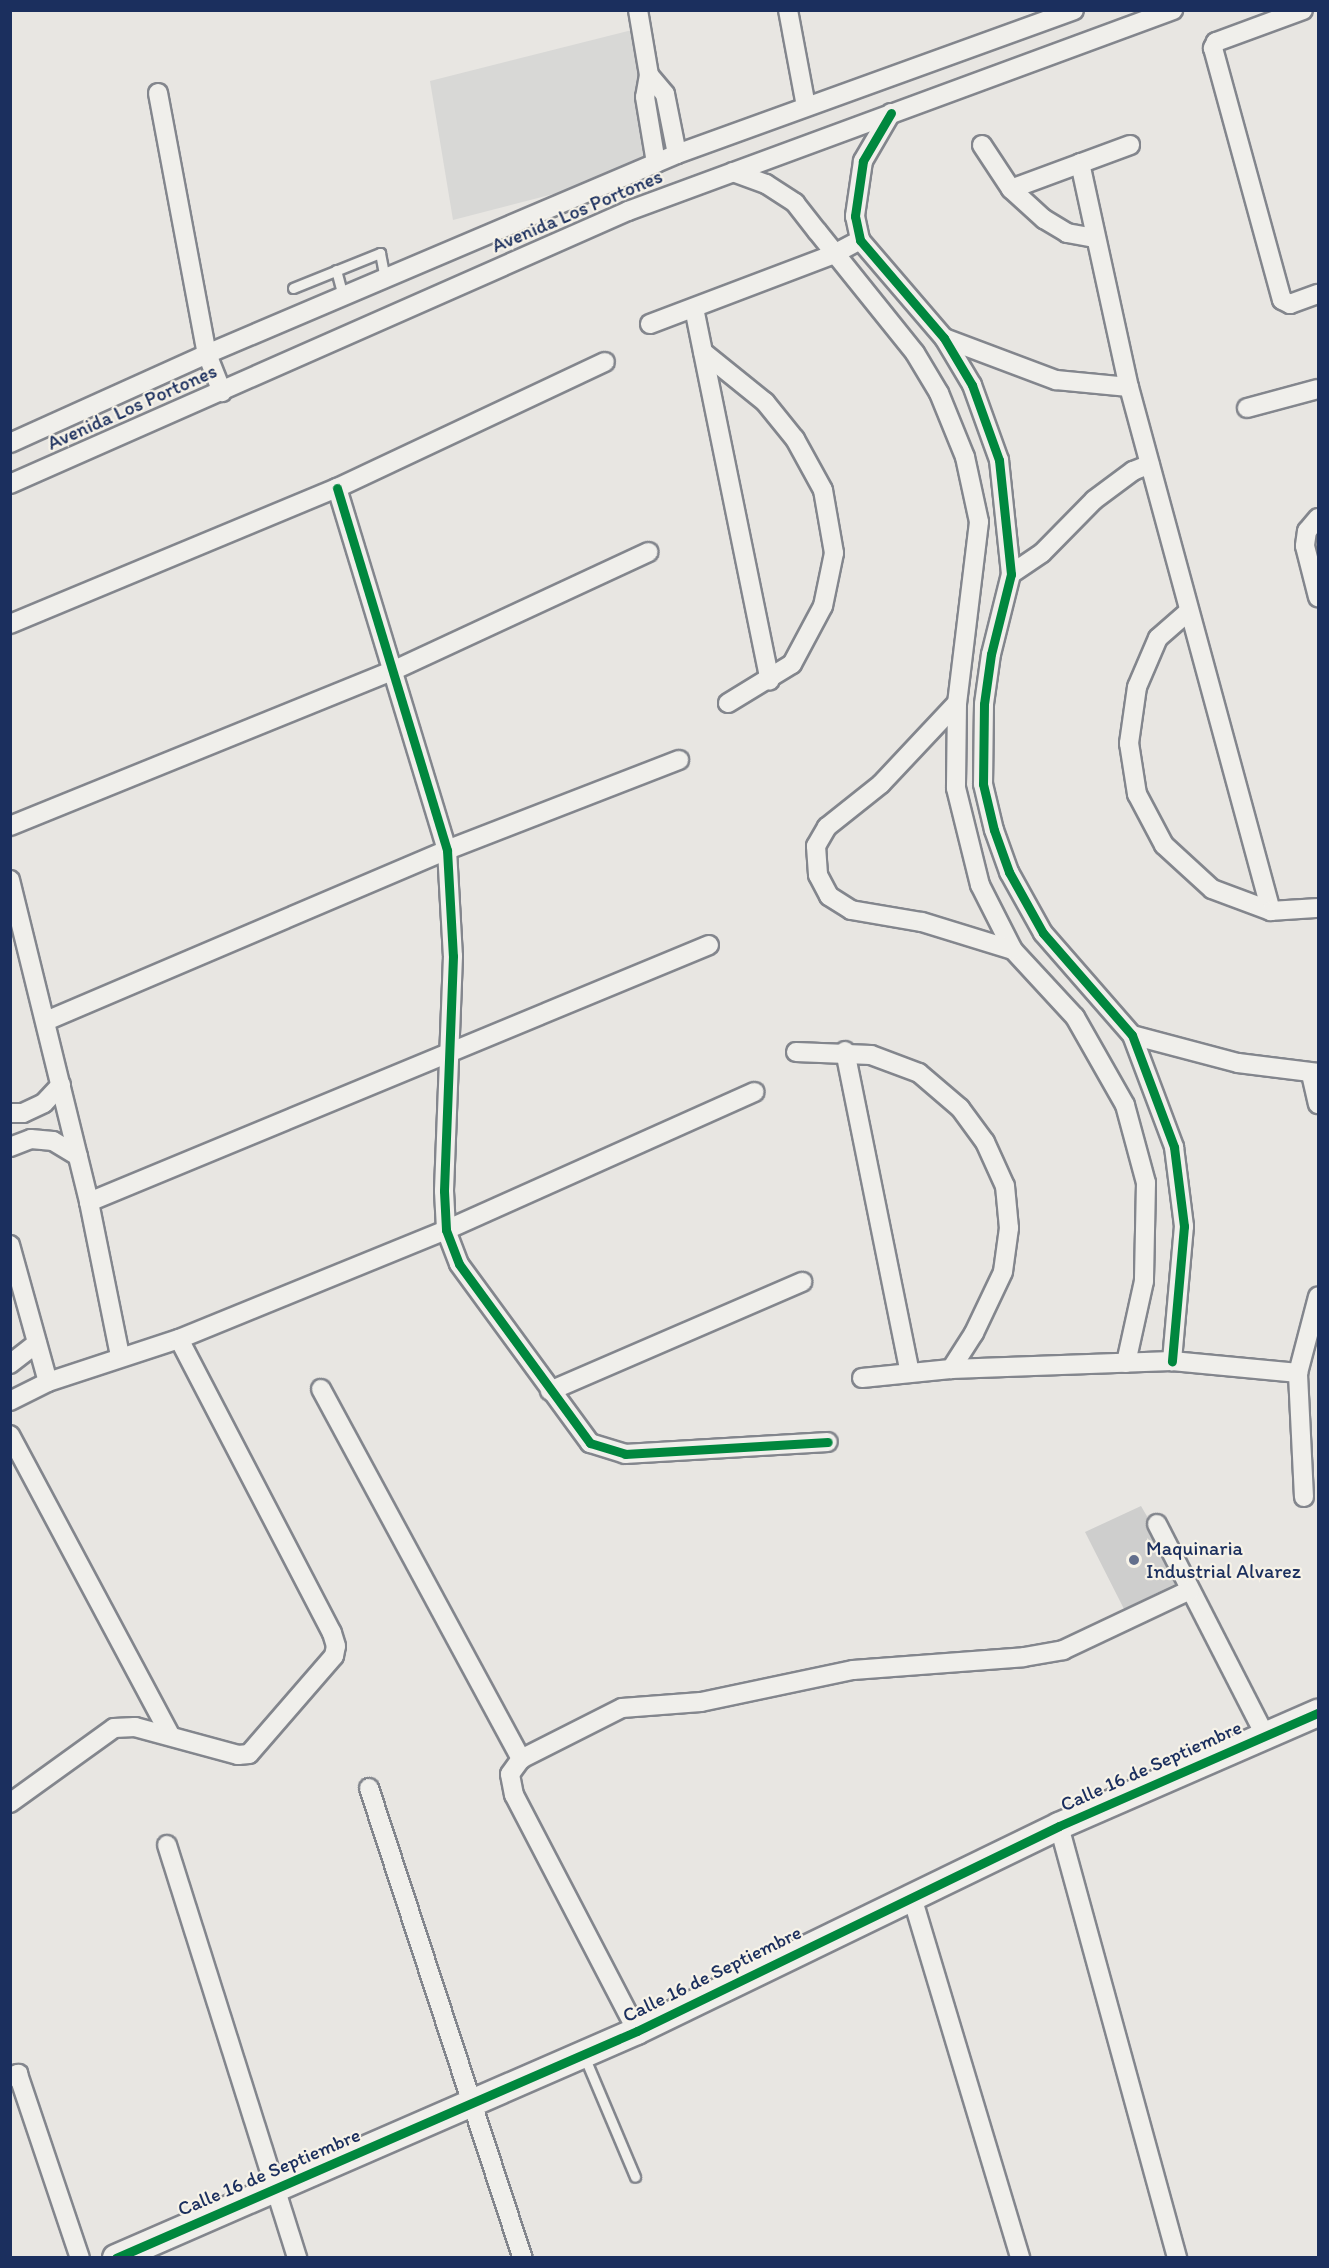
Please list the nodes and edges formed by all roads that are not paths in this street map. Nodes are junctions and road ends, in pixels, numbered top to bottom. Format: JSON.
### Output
{"nodes":[{"id":1,"x":638,"y":10,"type":"edge"},
{"id":2,"x":788,"y":10,"type":"edge"},
{"id":3,"x":1074,"y":10,"type":"edge"},
{"id":4,"x":1173,"y":10,"type":"edge"},
{"id":5,"x":1303,"y":10,"type":"edge"},
{"id":6,"x":649,"y":75,"type":"junction"},
{"id":7,"x":158,"y":93,"type":"dead end"},
{"id":8,"x":806,"y":106,"type":"junction"},
{"id":9,"x":891,"y":113,"type":"junction"},
{"id":10,"x":982,"y":145,"type":"dead end"},
{"id":11,"x":1130,"y":145,"type":"dead end"},
{"id":12,"x":678,"y":154,"type":"junction"},
{"id":13,"x":656,"y":163,"type":"junction"},
{"id":14,"x":1080,"y":163,"type":"junction"},
{"id":15,"x":733,"y":172,"type":"junction"},
{"id":16,"x":617,"y":180,"type":"junction"},
{"id":17,"x":1011,"y":189,"type":"junction"},
{"id":18,"x":628,"y":211,"type":"junction"},
{"id":19,"x":1096,"y":238,"type":"junction"},
{"id":20,"x":860,"y":240,"type":"junction"},
{"id":21,"x":834,"y":254,"type":"junction"},
{"id":22,"x":336,"y":270,"type":"junction"},
{"id":23,"x":385,"y":278,"type":"junction"},
{"id":24,"x":292,"y":288,"type":"dead end"},
{"id":25,"x":1318,"y":294,"type":"edge"},
{"id":26,"x":344,"y":296,"type":"junction"},
{"id":27,"x":694,"y":308,"type":"junction"},
{"id":28,"x":650,"y":324,"type":"dead end"},
{"id":29,"x":944,"y":338,"type":"junction"},
{"id":30,"x":703,"y":352,"type":"junction"},
{"id":31,"x":207,"y":354,"type":"junction"},
{"id":32,"x":605,"y":362,"type":"dead end"},
{"id":33,"x":1129,"y":387,"type":"junction"},
{"id":34,"x":1318,"y":389,"type":"edge"},
{"id":35,"x":222,"y":392,"type":"junction"},
{"id":36,"x":1247,"y":408,"type":"dead end"},
{"id":37,"x":10,"y":443,"type":"edge"},
{"id":38,"x":1150,"y":464,"type":"junction"},
{"id":39,"x":10,"y":484,"type":"edge"},
{"id":40,"x":337,"y":488,"type":"junction"},
{"id":41,"x":1318,"y":518,"type":"edge"},
{"id":42,"x":649,"y":552,"type":"dead end"},
{"id":43,"x":1011,"y":574,"type":"junction"},
{"id":44,"x":1318,"y":597,"type":"edge"},
{"id":45,"x":1189,"y":611,"type":"junction"},
{"id":46,"x":10,"y":624,"type":"edge"},
{"id":47,"x":964,"y":650,"type":"junction"},
{"id":48,"x":991,"y":654,"type":"junction"},
{"id":49,"x":390,"y":672,"type":"junction"},
{"id":50,"x":770,"y":680,"type":"junction"},
{"id":51,"x":728,"y":703,"type":"dead end"},
{"id":52,"x":957,"y":703,"type":"junction"},
{"id":53,"x":679,"y":760,"type":"dead end"},
{"id":54,"x":10,"y":826,"type":"edge"},
{"id":55,"x":447,"y":850,"type":"junction"},
{"id":56,"x":10,"y":880,"type":"edge"},
{"id":57,"x":1318,"y":908,"type":"edge"},
{"id":58,"x":1271,"y":911,"type":"junction"},
{"id":59,"x":709,"y":945,"type":"dead end"},
{"id":60,"x":1013,"y":950,"type":"junction"},
{"id":61,"x":1081,"y":974,"type":"junction"},
{"id":62,"x":1057,"y":997,"type":"junction"},
{"id":63,"x":46,"y":1021,"type":"junction"},
{"id":64,"x":1132,"y":1035,"type":"junction"},
{"id":65,"x":796,"y":1052,"type":"dead end"},
{"id":66,"x":845,"y":1052,"type":"junction"},
{"id":67,"x":451,"y":1055,"type":"junction"},
{"id":68,"x":1315,"y":1073,"type":"edge"},
{"id":69,"x":62,"y":1085,"type":"junction"},
{"id":70,"x":756,"y":1092,"type":"dead end"},
{"id":71,"x":1318,"y":1104,"type":"edge"},
{"id":72,"x":10,"y":1113,"type":"edge"},
{"id":73,"x":10,"y":1147,"type":"edge"},
{"id":74,"x":78,"y":1156,"type":"junction"},
{"id":75,"x":89,"y":1202,"type":"junction"},
{"id":76,"x":446,"y":1230,"type":"junction"},
{"id":77,"x":10,"y":1245,"type":"edge"},
{"id":78,"x":802,"y":1282,"type":"dead end"},
{"id":79,"x":1318,"y":1297,"type":"edge"},
{"id":80,"x":180,"y":1339,"type":"junction"},
{"id":81,"x":37,"y":1343,"type":"junction"},
{"id":82,"x":120,"y":1356,"type":"junction"},
{"id":83,"x":1172,"y":1361,"type":"junction"},
{"id":84,"x":1126,"y":1363,"type":"junction"},
{"id":85,"x":10,"y":1364,"type":"edge"},
{"id":86,"x":951,"y":1370,"type":"junction"},
{"id":87,"x":910,"y":1372,"type":"junction"},
{"id":88,"x":1298,"y":1373,"type":"junction"},
{"id":89,"x":862,"y":1378,"type":"dead end"},
{"id":90,"x":48,"y":1382,"type":"junction"},
{"id":91,"x":321,"y":1389,"type":"dead end"},
{"id":92,"x":550,"y":1391,"type":"junction"},
{"id":93,"x":10,"y":1401,"type":"edge"},
{"id":94,"x":10,"y":1435,"type":"edge"},
{"id":95,"x":1310,"y":1436,"type":"edge"},
{"id":96,"x":828,"y":1442,"type":"dead end"},
{"id":97,"x":1304,"y":1497,"type":"dead end"},
{"id":98,"x":1157,"y":1524,"type":"dead end"},
{"id":99,"x":1191,"y":1590,"type":"junction"},
{"id":100,"x":1318,"y":1713,"type":"edge"},
{"id":101,"x":170,"y":1735,"type":"junction"},
{"id":102,"x":1265,"y":1735,"type":"junction"},
{"id":103,"x":521,"y":1759,"type":"junction"},
{"id":104,"x":369,"y":1788,"type":"dead end"},
{"id":105,"x":10,"y":1803,"type":"edge"},
{"id":106,"x":1059,"y":1826,"type":"junction"},
{"id":107,"x":166,"y":1845,"type":"dead end"},
{"id":108,"x":912,"y":1897,"type":"junction"},
{"id":109,"x":637,"y":2031,"type":"junction"},
{"id":110,"x":583,"y":2054,"type":"junction"},
{"id":111,"x":10,"y":2077,"type":"edge"},
{"id":112,"x":474,"y":2101,"type":"junction"},
{"id":113,"x":635,"y":2177,"type":"dead end"},
{"id":114,"x":275,"y":2191,"type":"junction"},
{"id":115,"x":80,"y":2258,"type":"edge"},
{"id":116,"x":116,"y":2258,"type":"edge"},
{"id":117,"x":297,"y":2258,"type":"edge"},
{"id":118,"x":523,"y":2258,"type":"edge"},
{"id":119,"x":1020,"y":2258,"type":"edge"},
{"id":120,"x":1177,"y":2258,"type":"edge"}],
"edges":[{"from":1,"to":6,"type":"street"},
{"from":2,"to":8,"type":"street"},
{"from":3,"to":8,"type":"street","name":"Avenida Los Portones"},
{"from":4,"to":9,"type":"street","name":"Avenida Los Portones"},
{"from":5,"to":25,"type":"street"},
{"from":6,"to":12,"type":"street"},
{"from":6,"to":13,"type":"street"},
{"from":7,"to":31,"type":"street"},
{"from":8,"to":12,"type":"street","name":"Avenida Los Portones"},
{"from":9,"to":15,"type":"street","name":"Avenida Los Portones"},
{"from":9,"to":20,"type":"street"},
{"from":10,"to":17,"type":"street"},
{"from":11,"to":14,"type":"street"},
{"from":12,"to":13,"type":"street","name":"Avenida Los Portones"},
{"from":13,"to":16,"type":"street","name":"Avenida Los Portones"},
{"from":14,"to":17,"type":"street"},
{"from":14,"to":19,"type":"street"},
{"from":15,"to":18,"type":"street","name":"Avenida Los Portones"},
{"from":15,"to":21,"type":"street"},
{"from":16,"to":18,"type":"street"},
{"from":16,"to":23,"type":"street","name":"Avenida Los Portones"},
{"from":17,"to":19,"type":"street"},
{"from":18,"to":35,"type":"street","name":"Avenida Los Portones"},
{"from":19,"to":33,"type":"street"},
{"from":20,"to":21,"type":"street"},
{"from":20,"to":29,"type":"street"},
{"from":21,"to":27,"type":"street"},
{"from":21,"to":47,"type":"street"},
{"from":22,"to":23,"type":"lane"},
{"from":22,"to":24,"type":"lane"},
{"from":22,"to":26,"type":"lane"},
{"from":23,"to":26,"type":"street","name":"Avenida Los Portones"},
{"from":26,"to":31,"type":"street","name":"Avenida Los Portones"},
{"from":27,"to":28,"type":"street"},
{"from":27,"to":30,"type":"street"},
{"from":29,"to":33,"type":"street"},
{"from":29,"to":43,"type":"street"},
{"from":30,"to":50,"type":"street"},
{"from":30,"to":50,"type":"street"},
{"from":31,"to":35,"type":"street"},
{"from":31,"to":37,"type":"street","name":"Avenida Los Portones"},
{"from":32,"to":40,"type":"street"},
{"from":33,"to":38,"type":"street"},
{"from":34,"to":36,"type":"street"},
{"from":35,"to":39,"type":"street","name":"Avenida Los Portones"},
{"from":38,"to":43,"type":"street"},
{"from":38,"to":45,"type":"street"},
{"from":40,"to":46,"type":"street"},
{"from":40,"to":49,"type":"street"},
{"from":41,"to":44,"type":"street"},
{"from":42,"to":49,"type":"street"},
{"from":43,"to":48,"type":"street"},
{"from":45,"to":58,"type":"street"},
{"from":45,"to":58,"type":"street"},
{"from":47,"to":48,"type":"street"},
{"from":47,"to":52,"type":"street"},
{"from":48,"to":61,"type":"street"},
{"from":49,"to":54,"type":"street"},
{"from":49,"to":55,"type":"street"},
{"from":50,"to":51,"type":"street"},
{"from":52,"to":60,"type":"street"},
{"from":52,"to":60,"type":"street"},
{"from":53,"to":55,"type":"street"},
{"from":55,"to":63,"type":"street"},
{"from":55,"to":67,"type":"street"},
{"from":56,"to":63,"type":"street"},
{"from":57,"to":58,"type":"street"},
{"from":59,"to":67,"type":"street"},
{"from":60,"to":62,"type":"street"},
{"from":61,"to":62,"type":"street"},
{"from":61,"to":64,"type":"street"},
{"from":62,"to":84,"type":"street"},
{"from":63,"to":69,"type":"street"},
{"from":64,"to":68,"type":"street"},
{"from":64,"to":83,"type":"street"},
{"from":65,"to":66,"type":"street"},
{"from":66,"to":86,"type":"street"},
{"from":66,"to":87,"type":"street"},
{"from":67,"to":75,"type":"street"},
{"from":67,"to":76,"type":"street"},
{"from":68,"to":71,"type":"street"},
{"from":69,"to":72,"type":"street"},
{"from":69,"to":74,"type":"street"},
{"from":70,"to":76,"type":"street"},
{"from":73,"to":74,"type":"street"},
{"from":74,"to":75,"type":"street"},
{"from":75,"to":82,"type":"street"},
{"from":76,"to":80,"type":"street"},
{"from":76,"to":92,"type":"street"},
{"from":77,"to":81,"type":"street"},
{"from":78,"to":92,"type":"street"},
{"from":79,"to":88,"type":"street"},
{"from":80,"to":82,"type":"street"},
{"from":80,"to":101,"type":"street"},
{"from":81,"to":85,"type":"street"},
{"from":81,"to":90,"type":"street"},
{"from":82,"to":90,"type":"street"},
{"from":83,"to":84,"type":"street"},
{"from":83,"to":88,"type":"street"},
{"from":84,"to":86,"type":"street"},
{"from":86,"to":87,"type":"street"},
{"from":87,"to":89,"type":"street"},
{"from":88,"to":95,"type":"street"},
{"from":90,"to":93,"type":"street"},
{"from":91,"to":103,"type":"street"},
{"from":92,"to":96,"type":"street"},
{"from":94,"to":101,"type":"street"},
{"from":95,"to":97,"type":"street"},
{"from":98,"to":99,"type":"street"},
{"from":99,"to":102,"type":"street"},
{"from":99,"to":103,"type":"street"},
{"from":100,"to":102,"type":"street","name":"Calle 16 de Septiembre"},
{"from":101,"to":105,"type":"street"},
{"from":102,"to":106,"type":"street","name":"Calle 16 de Septiembre"},
{"from":103,"to":109,"type":"street"},
{"from":104,"to":112,"type":"street"},
{"from":106,"to":108,"type":"street","name":"Calle 16 de Septiembre"},
{"from":106,"to":120,"type":"street"},
{"from":107,"to":114,"type":"street"},
{"from":108,"to":109,"type":"street","name":"Calle 16 de Septiembre"},
{"from":108,"to":119,"type":"street"},
{"from":109,"to":110,"type":"street","name":"Calle 16 de Septiembre"},
{"from":110,"to":112,"type":"street","name":"Calle 16 de Septiembre"},
{"from":110,"to":113,"type":"lane"},
{"from":111,"to":115,"type":"street"},
{"from":112,"to":114,"type":"street","name":"Calle 16 de Septiembre"},
{"from":112,"to":118,"type":"street"},
{"from":114,"to":116,"type":"street","name":"Calle 16 de Septiembre"},
{"from":114,"to":117,"type":"street"}]}
